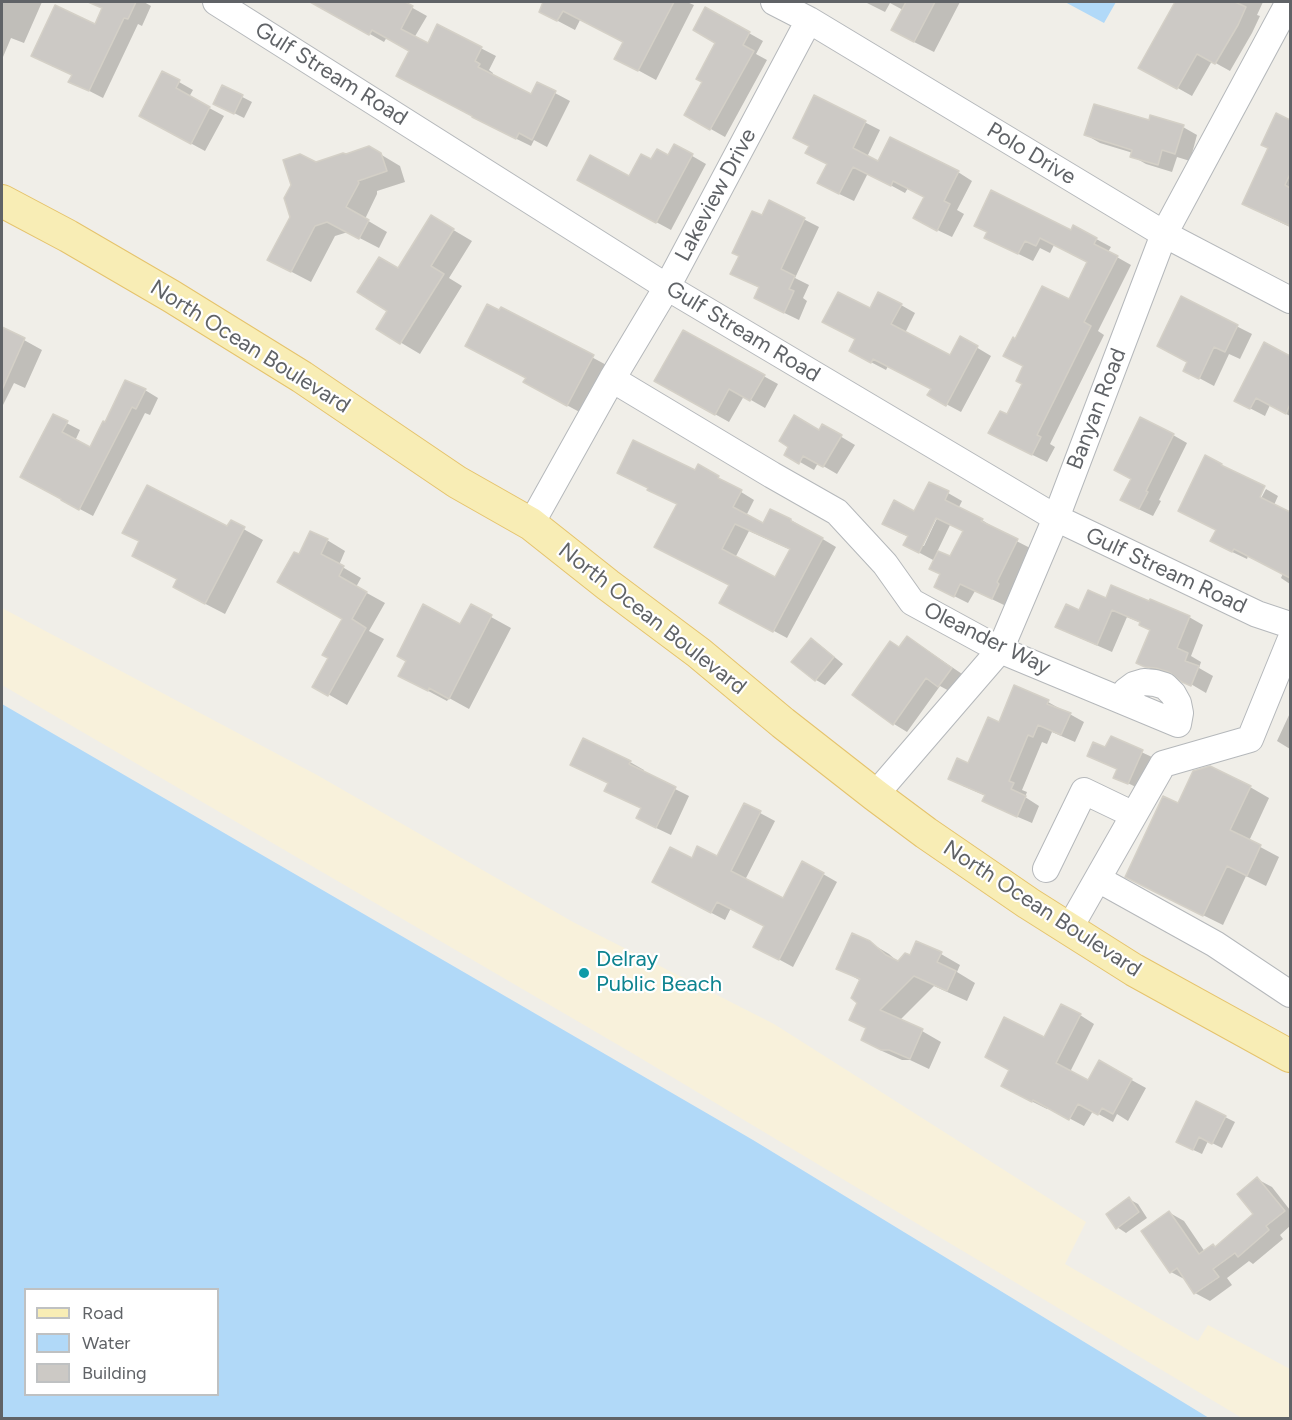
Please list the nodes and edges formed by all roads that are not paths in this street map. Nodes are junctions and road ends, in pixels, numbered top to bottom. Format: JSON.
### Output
{"nodes":[{"id":1,"x":216,"y":2,"type":"edge"},
{"id":2,"x":774,"y":2,"type":"edge"},
{"id":3,"x":1289,"y":2,"type":"edge"},
{"id":4,"x":809,"y":21,"type":"junction"},
{"id":5,"x":2,"y":201,"type":"edge"},
{"id":6,"x":1164,"y":234,"type":"junction"},
{"id":7,"x":667,"y":287,"type":"junction"},
{"id":8,"x":1290,"y":300,"type":"edge"},
{"id":9,"x":612,"y":379,"type":"junction"},
{"id":10,"x":1056,"y":518,"type":"junction"},
{"id":11,"x":531,"y":524,"type":"junction"},
{"id":12,"x":1290,"y":625,"type":"edge"},
{"id":13,"x":1290,"y":641,"type":"edge"},
{"id":14,"x":1000,"y":650,"type":"junction"},
{"id":15,"x":1285,"y":672,"type":"edge"},
{"id":16,"x":1178,"y":724,"type":"dead end"},
{"id":17,"x":875,"y":795,"type":"junction"},
{"id":18,"x":1134,"y":815,"type":"junction"},
{"id":19,"x":1046,"y":869,"type":"dead end"},
{"id":20,"x":1098,"y":879,"type":"junction"},
{"id":21,"x":1069,"y":929,"type":"junction"},
{"id":22,"x":1290,"y":994,"type":"edge"},
{"id":23,"x":1290,"y":1056,"type":"edge"}],
"edges":[{"from":1,"to":7,"type":"street","name":"Gulf Stream Road"},
{"from":2,"to":4,"type":"street","name":"Polo Drive"},
{"from":3,"to":6,"type":"street","name":"Banyan Road"},
{"from":4,"to":6,"type":"street","name":"Polo Drive"},
{"from":4,"to":7,"type":"street","name":"Lakeview Drive"},
{"from":5,"to":11,"type":"main road","name":"North Ocean Boulevard"},
{"from":6,"to":8,"type":"street","name":"Polo Drive"},
{"from":6,"to":10,"type":"street","name":"Banyan Road"},
{"from":7,"to":9,"type":"street","name":"Lakeview Drive"},
{"from":7,"to":10,"type":"street","name":"Gulf Stream Road"},
{"from":9,"to":11,"type":"street","name":"Lakeview Drive"},
{"from":9,"to":14,"type":"street","name":"Oleander Way"},
{"from":10,"to":12,"type":"street","name":"Gulf Stream Road"},
{"from":10,"to":14,"type":"street","name":"Banyan Road"},
{"from":11,"to":17,"type":"main road","name":"North Ocean Boulevard"},
{"from":13,"to":15,"type":"street"},
{"from":14,"to":16,"type":"street","name":"Oleander Way"},
{"from":14,"to":17,"type":"street","name":"Banyan Road"},
{"from":15,"to":18,"type":"street"},
{"from":17,"to":21,"type":"main road","name":"North Ocean Boulevard"},
{"from":18,"to":19,"type":"street"},
{"from":18,"to":20,"type":"street"},
{"from":20,"to":21,"type":"street"},
{"from":20,"to":22,"type":"street"},
{"from":21,"to":23,"type":"main road","name":"North Ocean Boulevard"}]}
